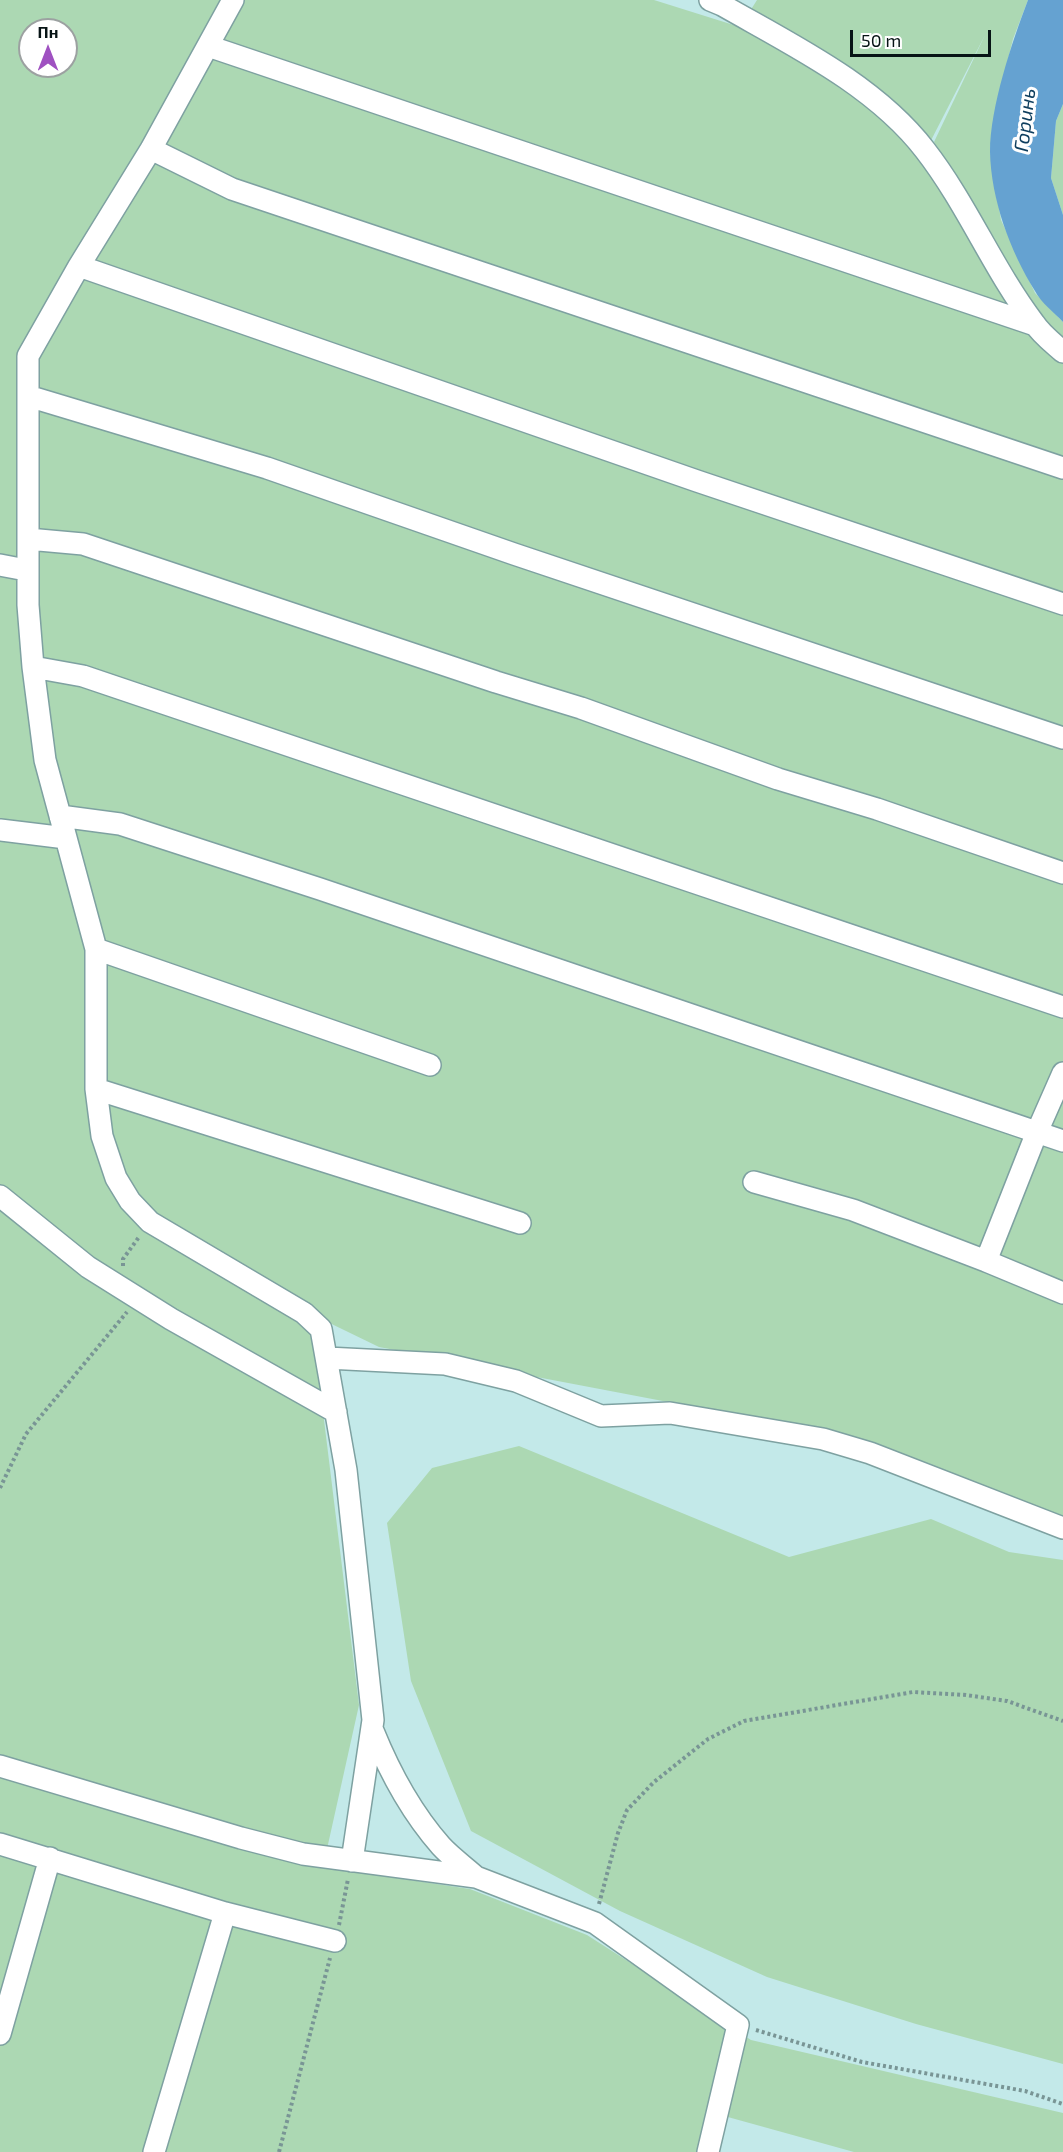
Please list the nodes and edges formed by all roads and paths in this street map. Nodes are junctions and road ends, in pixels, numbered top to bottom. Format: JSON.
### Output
{"nodes":[{"id":1,"x":233,"y":0,"type":"edge"},
{"id":2,"x":710,"y":0,"type":"edge"},
{"id":3,"x":208,"y":46,"type":"junction"},
{"id":4,"x":151,"y":149,"type":"junction"},
{"id":5,"x":79,"y":266,"type":"junction"},
{"id":6,"x":1035,"y":325,"type":"junction"},
{"id":7,"x":1063,"y":352,"type":"edge"},
{"id":8,"x":27,"y":396,"type":"junction"},
{"id":9,"x":1063,"y":468,"type":"edge"},
{"id":10,"x":27,"y":539,"type":"junction"},
{"id":11,"x":0,"y":565,"type":"edge"},
{"id":12,"x":26,"y":570,"type":"junction"},
{"id":13,"x":1063,"y":604,"type":"edge"},
{"id":14,"x":33,"y":667,"type":"junction"},
{"id":15,"x":1063,"y":738,"type":"edge"},
{"id":16,"x":60,"y":816,"type":"junction"},
{"id":17,"x":0,"y":830,"type":"edge"},
{"id":18,"x":66,"y":838,"type":"junction"},
{"id":19,"x":1063,"y":873,"type":"edge"},
{"id":20,"x":96,"y":949,"type":"junction"},
{"id":21,"x":1063,"y":1007,"type":"edge"},
{"id":22,"x":430,"y":1065,"type":"dead end"},
{"id":23,"x":1063,"y":1073,"type":"edge"},
{"id":24,"x":96,"y":1089,"type":"junction"},
{"id":25,"x":1037,"y":1132,"type":"junction"},
{"id":26,"x":1063,"y":1141,"type":"edge"},
{"id":27,"x":754,"y":1182,"type":"dead end"},
{"id":28,"x":0,"y":1196,"type":"edge"},
{"id":29,"x":150,"y":1222,"type":"junction"},
{"id":30,"x":520,"y":1223,"type":"dead end"},
{"id":31,"x":986,"y":1261,"type":"junction"},
{"id":32,"x":123,"y":1288,"type":"junction"},
{"id":33,"x":1063,"y":1293,"type":"edge"},
{"id":34,"x":327,"y":1359,"type":"junction"},
{"id":35,"x":336,"y":1412,"type":"junction"},
{"id":36,"x":0,"y":1488,"type":"edge"},
{"id":37,"x":1063,"y":1528,"type":"edge"},
{"id":38,"x":1063,"y":1721,"type":"edge"},
{"id":39,"x":372,"y":1730,"type":"junction"},
{"id":40,"x":0,"y":1766,"type":"edge"},
{"id":41,"x":0,"y":1844,"type":"edge"},
{"id":42,"x":50,"y":1858,"type":"junction"},
{"id":43,"x":352,"y":1861,"type":"junction"},
{"id":44,"x":476,"y":1877,"type":"junction"},
{"id":45,"x":225,"y":1913,"type":"junction"},
{"id":46,"x":595,"y":1923,"type":"junction"},
{"id":47,"x":335,"y":1941,"type":"junction"},
{"id":48,"x":738,"y":2025,"type":"junction"},
{"id":49,"x":0,"y":2034,"type":"edge"},
{"id":50,"x":1063,"y":2104,"type":"edge"},
{"id":51,"x":154,"y":2152,"type":"edge"},
{"id":52,"x":279,"y":2152,"type":"edge"},
{"id":53,"x":708,"y":2152,"type":"edge"}],
"edges":[{"from":1,"to":3,"type":"street"},
{"from":2,"to":6,"type":"street"},
{"from":3,"to":4,"type":"street"},
{"from":3,"to":6,"type":"street"},
{"from":4,"to":5,"type":"street"},
{"from":4,"to":9,"type":"street"},
{"from":5,"to":8,"type":"street"},
{"from":5,"to":13,"type":"street"},
{"from":6,"to":7,"type":"street"},
{"from":8,"to":10,"type":"street"},
{"from":8,"to":15,"type":"street"},
{"from":10,"to":12,"type":"street"},
{"from":10,"to":19,"type":"street"},
{"from":11,"to":12,"type":"street"},
{"from":12,"to":14,"type":"street"},
{"from":14,"to":16,"type":"street"},
{"from":14,"to":21,"type":"street"},
{"from":16,"to":18,"type":"street"},
{"from":16,"to":25,"type":"street"},
{"from":17,"to":18,"type":"street"},
{"from":18,"to":20,"type":"street"},
{"from":20,"to":22,"type":"street"},
{"from":20,"to":24,"type":"street"},
{"from":23,"to":25,"type":"street"},
{"from":24,"to":29,"type":"street"},
{"from":24,"to":30,"type":"street"},
{"from":25,"to":26,"type":"street"},
{"from":25,"to":31,"type":"street"},
{"from":27,"to":31,"type":"street"},
{"from":28,"to":32,"type":"street"},
{"from":29,"to":32,"type":"path"},
{"from":29,"to":34,"type":"street"},
{"from":31,"to":33,"type":"street"},
{"from":32,"to":35,"type":"street"},
{"from":32,"to":36,"type":"path"},
{"from":34,"to":35,"type":"street"},
{"from":34,"to":37,"type":"street"},
{"from":35,"to":39,"type":"street"},
{"from":38,"to":46,"type":"path"},
{"from":39,"to":43,"type":"street"},
{"from":39,"to":44,"type":"street"},
{"from":40,"to":43,"type":"street"},
{"from":41,"to":42,"type":"street"},
{"from":42,"to":45,"type":"street"},
{"from":42,"to":49,"type":"street"},
{"from":43,"to":44,"type":"street"},
{"from":43,"to":47,"type":"path"},
{"from":44,"to":46,"type":"street"},
{"from":45,"to":47,"type":"street"},
{"from":45,"to":51,"type":"street"},
{"from":46,"to":48,"type":"street"},
{"from":47,"to":52,"type":"path"},
{"from":48,"to":50,"type":"path"},
{"from":48,"to":53,"type":"street"}]}
